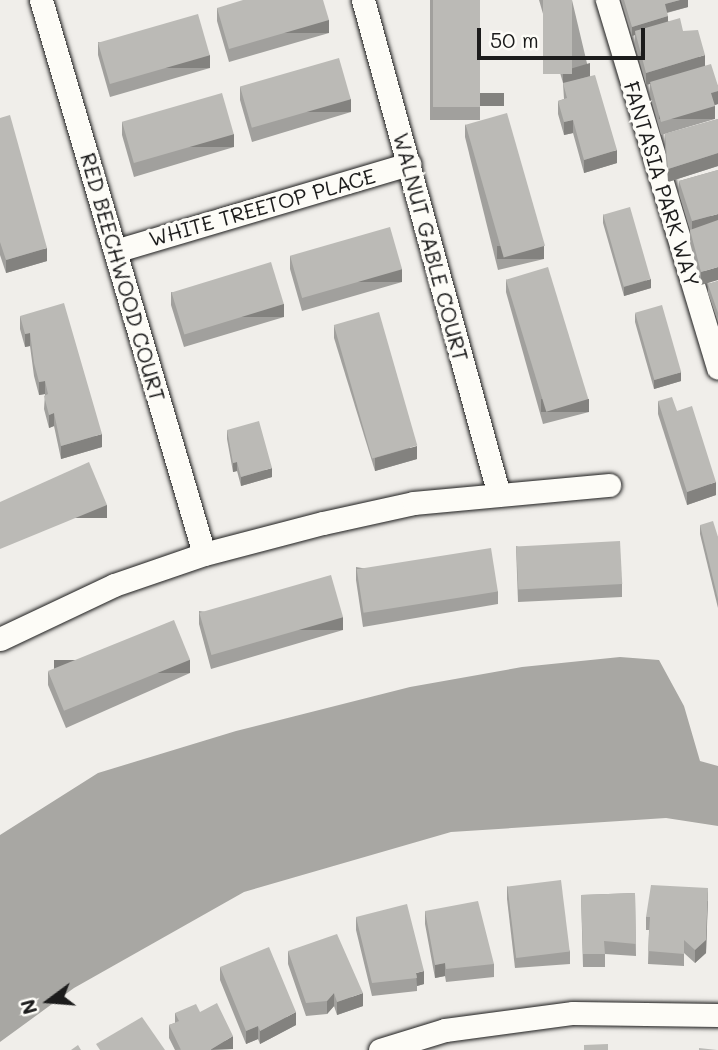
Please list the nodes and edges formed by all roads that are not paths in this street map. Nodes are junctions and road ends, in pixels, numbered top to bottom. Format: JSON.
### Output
{"nodes":[{"id":1,"x":363,"y":0,"type":"edge"},
{"id":2,"x":607,"y":0,"type":"edge"},
{"id":3,"x":45,"y":1,"type":"edge"},
{"id":4,"x":409,"y":164,"type":"junction"},
{"id":5,"x":115,"y":251,"type":"junction"},
{"id":6,"x":718,"y":369,"type":"edge"},
{"id":7,"x":609,"y":485,"type":"dead end"},
{"id":8,"x":499,"y":495,"type":"junction"},
{"id":9,"x":204,"y":554,"type":"junction"},
{"id":10,"x":0,"y":639,"type":"edge"},
{"id":11,"x":718,"y":1015,"type":"edge"},
{"id":12,"x":380,"y":1050,"type":"edge"}],
"edges":[{"from":1,"to":4,"type":"street","name":"WALNUT GABLE COURT"},
{"from":2,"to":6,"type":"street","name":"FANTASIA PARK WAY"},
{"from":3,"to":5,"type":"street","name":"RED BEECHWOOD COURT"},
{"from":4,"to":5,"type":"street","name":"WHITE TREETOP PLACE"},
{"from":4,"to":8,"type":"street","name":"WALNUT GABLE COURT"},
{"from":5,"to":9,"type":"street","name":"RED BEECHWOOD COURT"},
{"from":7,"to":8,"type":"street"},
{"from":8,"to":9,"type":"street"},
{"from":9,"to":10,"type":"street"},
{"from":11,"to":12,"type":"street"}]}
